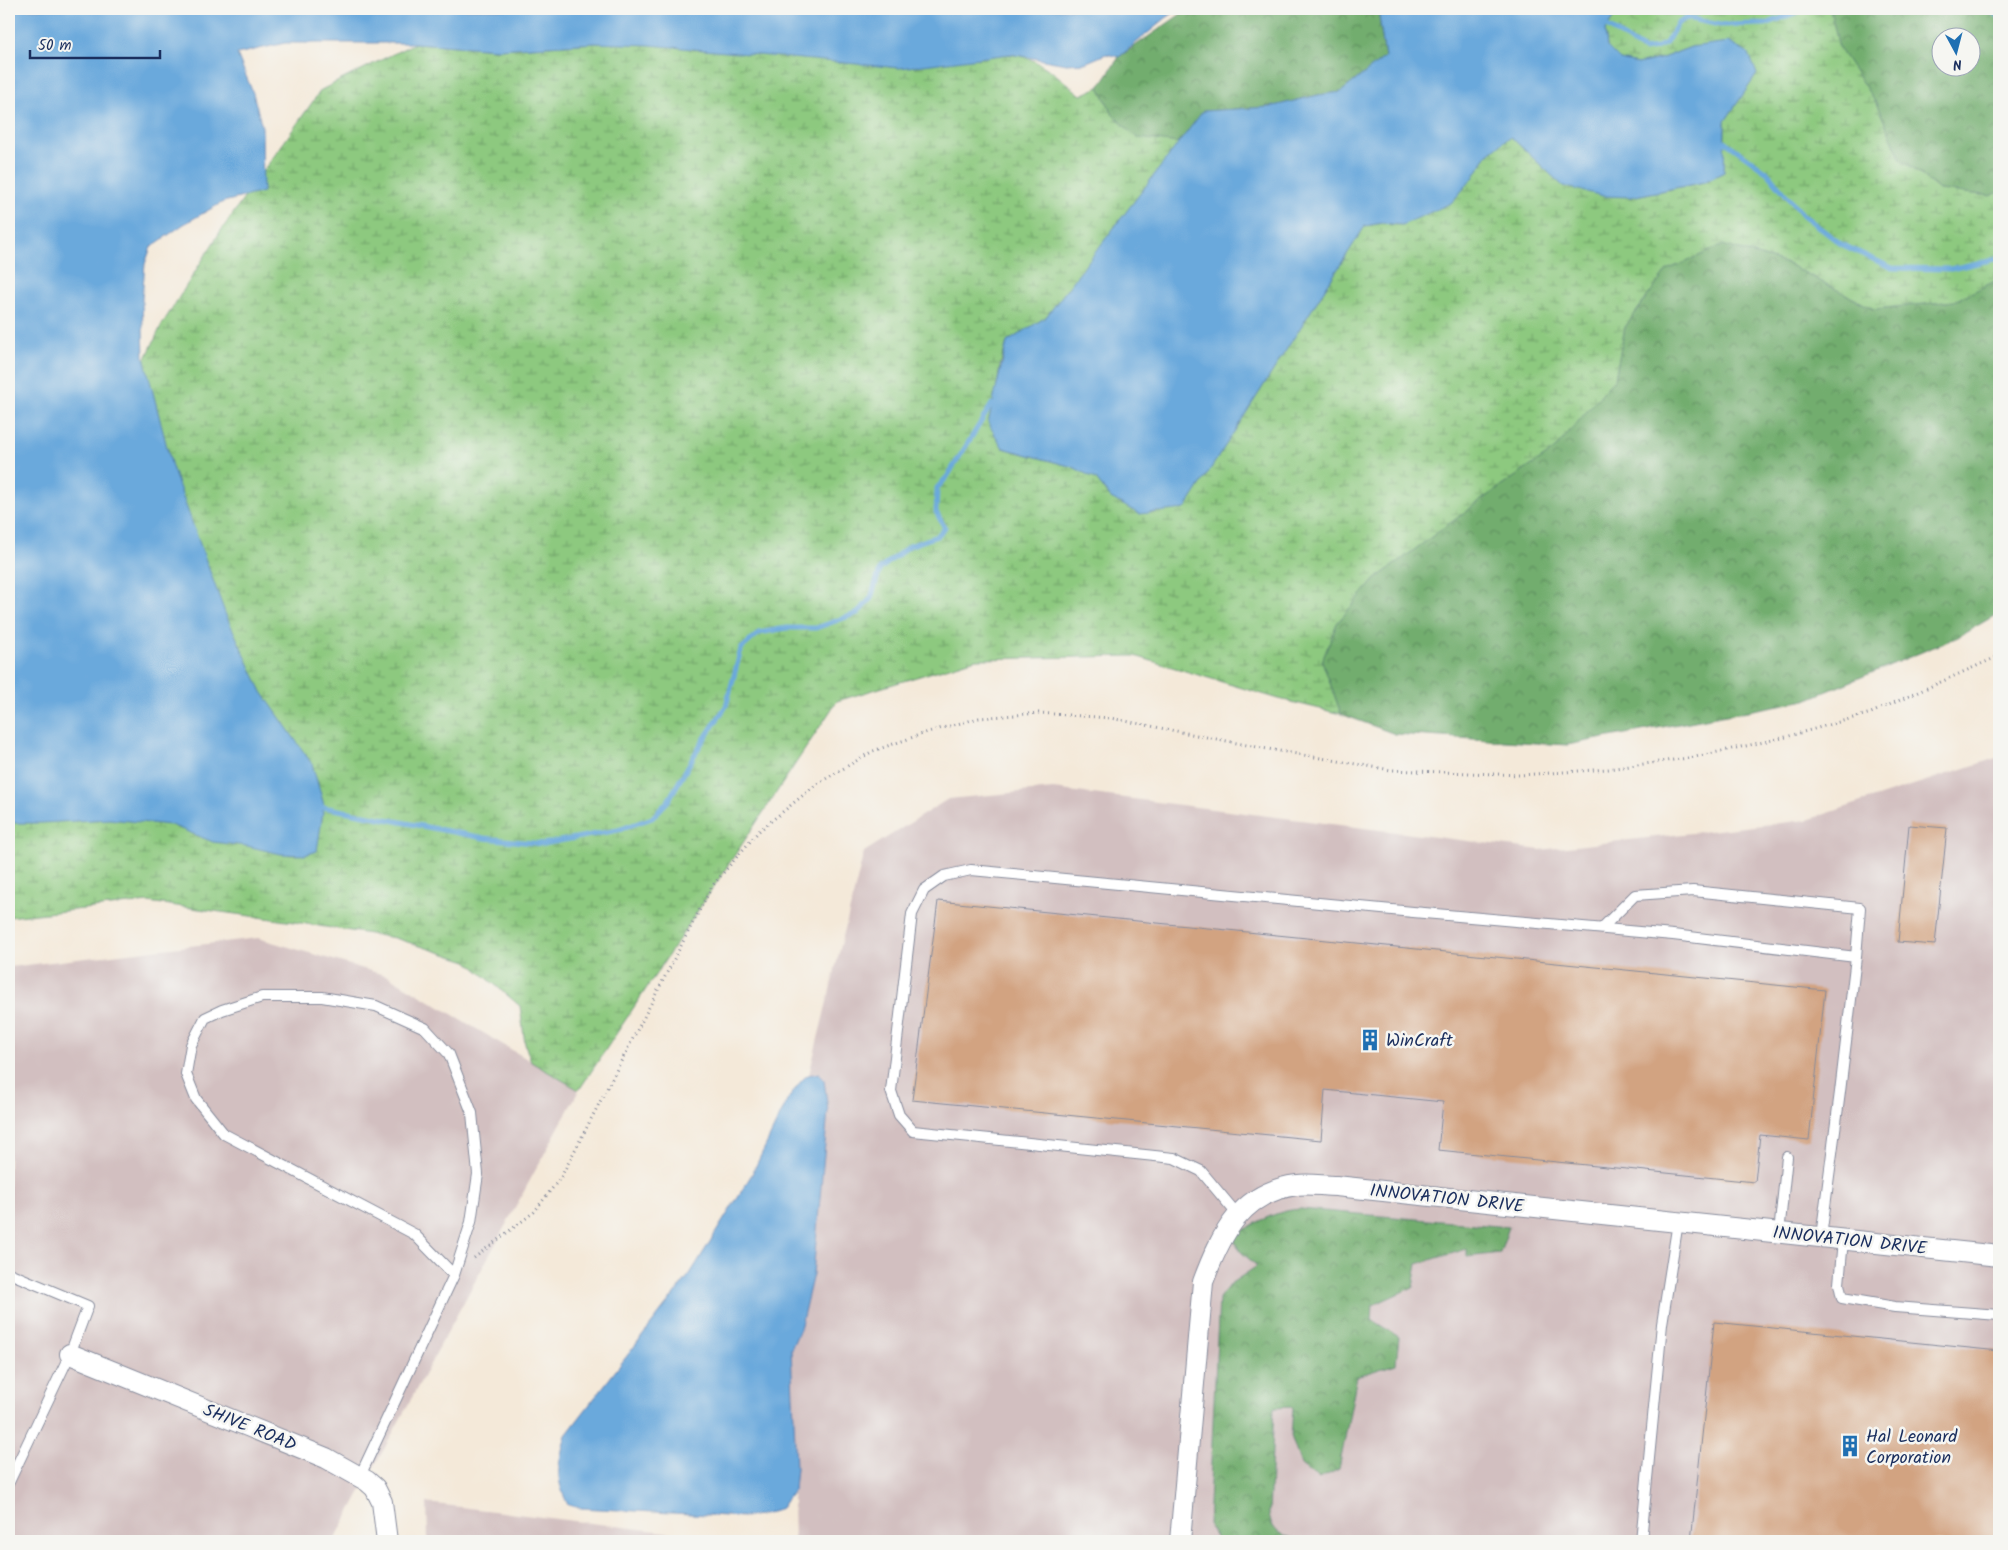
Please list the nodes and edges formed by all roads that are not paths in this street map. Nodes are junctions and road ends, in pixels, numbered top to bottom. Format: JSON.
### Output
{"nodes":[{"id":1,"x":1602,"y":928,"type":"junction"},
{"id":2,"x":1856,"y":957,"type":"junction"},
{"id":3,"x":1787,"y":1158,"type":"dead end"},
{"id":4,"x":1237,"y":1214,"type":"junction"},
{"id":5,"x":1678,"y":1222,"type":"junction"},
{"id":6,"x":1779,"y":1233,"type":"junction"},
{"id":7,"x":1821,"y":1237,"type":"junction"},
{"id":8,"x":1843,"y":1240,"type":"junction"},
{"id":9,"x":1999,"y":1256,"type":"edge"},
{"id":10,"x":9,"y":1273,"type":"edge"},
{"id":11,"x":454,"y":1275,"type":"junction"},
{"id":12,"x":1999,"y":1315,"type":"edge"},
{"id":13,"x":70,"y":1354,"type":"junction"},
{"id":14,"x":360,"y":1476,"type":"junction"},
{"id":15,"x":9,"y":1482,"type":"edge"},
{"id":16,"x":387,"y":1541,"type":"edge"},
{"id":17,"x":1180,"y":1541,"type":"edge"},
{"id":18,"x":1641,"y":1541,"type":"edge"}],
"edges":[{"from":1,"to":2,"type":"lane"},
{"from":1,"to":2,"type":"lane"},
{"from":1,"to":4,"type":"lane"},
{"from":2,"to":7,"type":"lane"},
{"from":3,"to":6,"type":"lane"},
{"from":4,"to":5,"type":"street","name":"INNOVATION DRIVE"},
{"from":4,"to":17,"type":"street","name":"INNOVATION DRIVE"},
{"from":5,"to":6,"type":"street","name":"INNOVATION DRIVE"},
{"from":5,"to":18,"type":"lane"},
{"from":6,"to":7,"type":"street","name":"INNOVATION DRIVE"},
{"from":7,"to":8,"type":"street","name":"INNOVATION DRIVE"},
{"from":8,"to":9,"type":"street","name":"INNOVATION DRIVE"},
{"from":8,"to":12,"type":"lane"},
{"from":10,"to":13,"type":"lane"},
{"from":11,"to":11,"type":"lane"},
{"from":11,"to":14,"type":"lane"},
{"from":13,"to":14,"type":"street","name":"SHIVE ROAD"},
{"from":13,"to":15,"type":"lane"},
{"from":14,"to":16,"type":"street","name":"SHIVE ROAD"}]}
